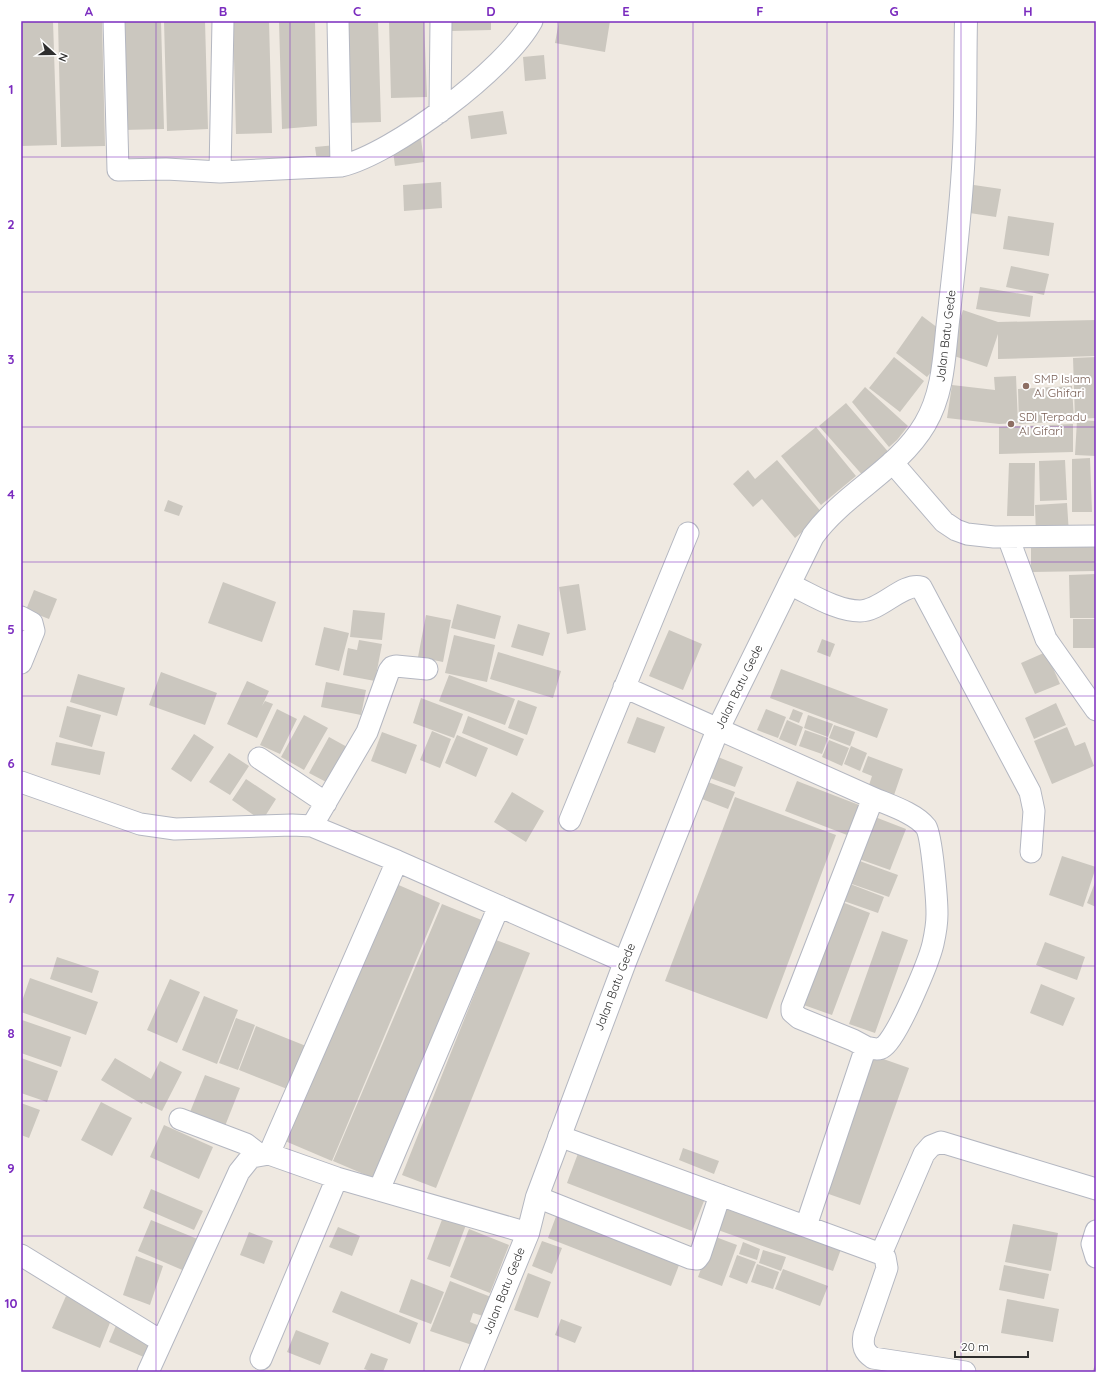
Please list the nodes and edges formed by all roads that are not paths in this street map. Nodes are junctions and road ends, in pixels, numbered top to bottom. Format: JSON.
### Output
{"nodes":[{"id":1,"x":114,"y":21,"type":"edge"},
{"id":2,"x":223,"y":21,"type":"edge"},
{"id":3,"x":338,"y":21,"type":"edge"},
{"id":4,"x":441,"y":21,"type":"edge"},
{"id":5,"x":532,"y":21,"type":"edge"},
{"id":6,"x":966,"y":21,"type":"edge"},
{"id":7,"x":440,"y":112,"type":"junction"},
{"id":8,"x":340,"y":166,"type":"junction"},
{"id":9,"x":220,"y":172,"type":"junction"},
{"id":10,"x":892,"y":462,"type":"junction"},
{"id":11,"x":688,"y":533,"type":"dead end"},
{"id":12,"x":1096,"y":536,"type":"edge"},
{"id":13,"x":1008,"y":537,"type":"junction"},
{"id":14,"x":789,"y":584,"type":"junction"},
{"id":15,"x":21,"y":617,"type":"edge"},
{"id":16,"x":21,"y":664,"type":"edge"},
{"id":17,"x":427,"y":669,"type":"dead end"},
{"id":18,"x":624,"y":687,"type":"junction"},
{"id":19,"x":1096,"y":710,"type":"edge"},
{"id":20,"x":718,"y":729,"type":"junction"},
{"id":21,"x":258,"y":758,"type":"dead end"},
{"id":22,"x":21,"y":782,"type":"edge"},
{"id":23,"x":874,"y":798,"type":"junction"},
{"id":24,"x":326,"y":803,"type":"junction"},
{"id":25,"x":570,"y":820,"type":"dead end"},
{"id":26,"x":312,"y":826,"type":"junction"},
{"id":27,"x":1031,"y":852,"type":"dead end"},
{"id":28,"x":397,"y":861,"type":"junction"},
{"id":29,"x":499,"y":906,"type":"junction"},
{"id":30,"x":625,"y":962,"type":"junction"},
{"id":31,"x":866,"y":1046,"type":"junction"},
{"id":32,"x":180,"y":1118,"type":"dead end"},
{"id":33,"x":559,"y":1136,"type":"junction"},
{"id":34,"x":264,"y":1154,"type":"junction"},
{"id":35,"x":337,"y":1178,"type":"junction"},
{"id":36,"x":1096,"y":1189,"type":"edge"},
{"id":37,"x":379,"y":1190,"type":"junction"},
{"id":38,"x":720,"y":1194,"type":"junction"},
{"id":39,"x":537,"y":1197,"type":"junction"},
{"id":40,"x":806,"y":1226,"type":"junction"},
{"id":41,"x":1096,"y":1231,"type":"edge"},
{"id":42,"x":528,"y":1234,"type":"junction"},
{"id":43,"x":881,"y":1254,"type":"junction"},
{"id":44,"x":21,"y":1255,"type":"edge"},
{"id":45,"x":1096,"y":1257,"type":"edge"},
{"id":46,"x":161,"y":1341,"type":"junction"},
{"id":47,"x":261,"y":1359,"type":"dead end"},
{"id":48,"x":148,"y":1372,"type":"edge"},
{"id":49,"x":471,"y":1372,"type":"edge"},
{"id":50,"x":965,"y":1372,"type":"edge"}],
"edges":[{"from":1,"to":9,"type":"street"},
{"from":2,"to":9,"type":"street"},
{"from":3,"to":8,"type":"street"},
{"from":4,"to":7,"type":"street"},
{"from":5,"to":7,"type":"street"},
{"from":6,"to":10,"type":"street","name":"Jalan Batu Gede"},
{"from":7,"to":8,"type":"street"},
{"from":8,"to":9,"type":"street"},
{"from":10,"to":13,"type":"street"},
{"from":10,"to":14,"type":"street","name":"Jalan Batu Gede"},
{"from":11,"to":18,"type":"street"},
{"from":12,"to":13,"type":"street"},
{"from":13,"to":19,"type":"street"},
{"from":14,"to":20,"type":"street","name":"Jalan Batu Gede"},
{"from":14,"to":27,"type":"street"},
{"from":15,"to":16,"type":"street"},
{"from":17,"to":24,"type":"street"},
{"from":18,"to":20,"type":"street"},
{"from":18,"to":25,"type":"street"},
{"from":20,"to":23,"type":"street"},
{"from":20,"to":30,"type":"street","name":"Jalan Batu Gede"},
{"from":21,"to":24,"type":"street"},
{"from":22,"to":26,"type":"street"},
{"from":23,"to":31,"type":"street"},
{"from":23,"to":31,"type":"street"},
{"from":24,"to":26,"type":"street"},
{"from":26,"to":28,"type":"street"},
{"from":28,"to":29,"type":"street"},
{"from":28,"to":34,"type":"street"},
{"from":29,"to":30,"type":"street"},
{"from":29,"to":37,"type":"street"},
{"from":30,"to":33,"type":"street","name":"Jalan Batu Gede"},
{"from":31,"to":40,"type":"street"},
{"from":32,"to":34,"type":"street"},
{"from":33,"to":38,"type":"street"},
{"from":33,"to":39,"type":"street","name":"Jalan Batu Gede"},
{"from":34,"to":35,"type":"street"},
{"from":34,"to":46,"type":"street"},
{"from":35,"to":37,"type":"street"},
{"from":35,"to":47,"type":"street"},
{"from":36,"to":43,"type":"street"},
{"from":37,"to":42,"type":"street"},
{"from":38,"to":39,"type":"street"},
{"from":38,"to":40,"type":"street"},
{"from":39,"to":42,"type":"street","name":"Jalan Batu Gede"},
{"from":40,"to":43,"type":"street"},
{"from":41,"to":45,"type":"street"},
{"from":42,"to":49,"type":"street","name":"Jalan Batu Gede"},
{"from":43,"to":50,"type":"street"},
{"from":44,"to":46,"type":"street"},
{"from":46,"to":48,"type":"street"}]}
